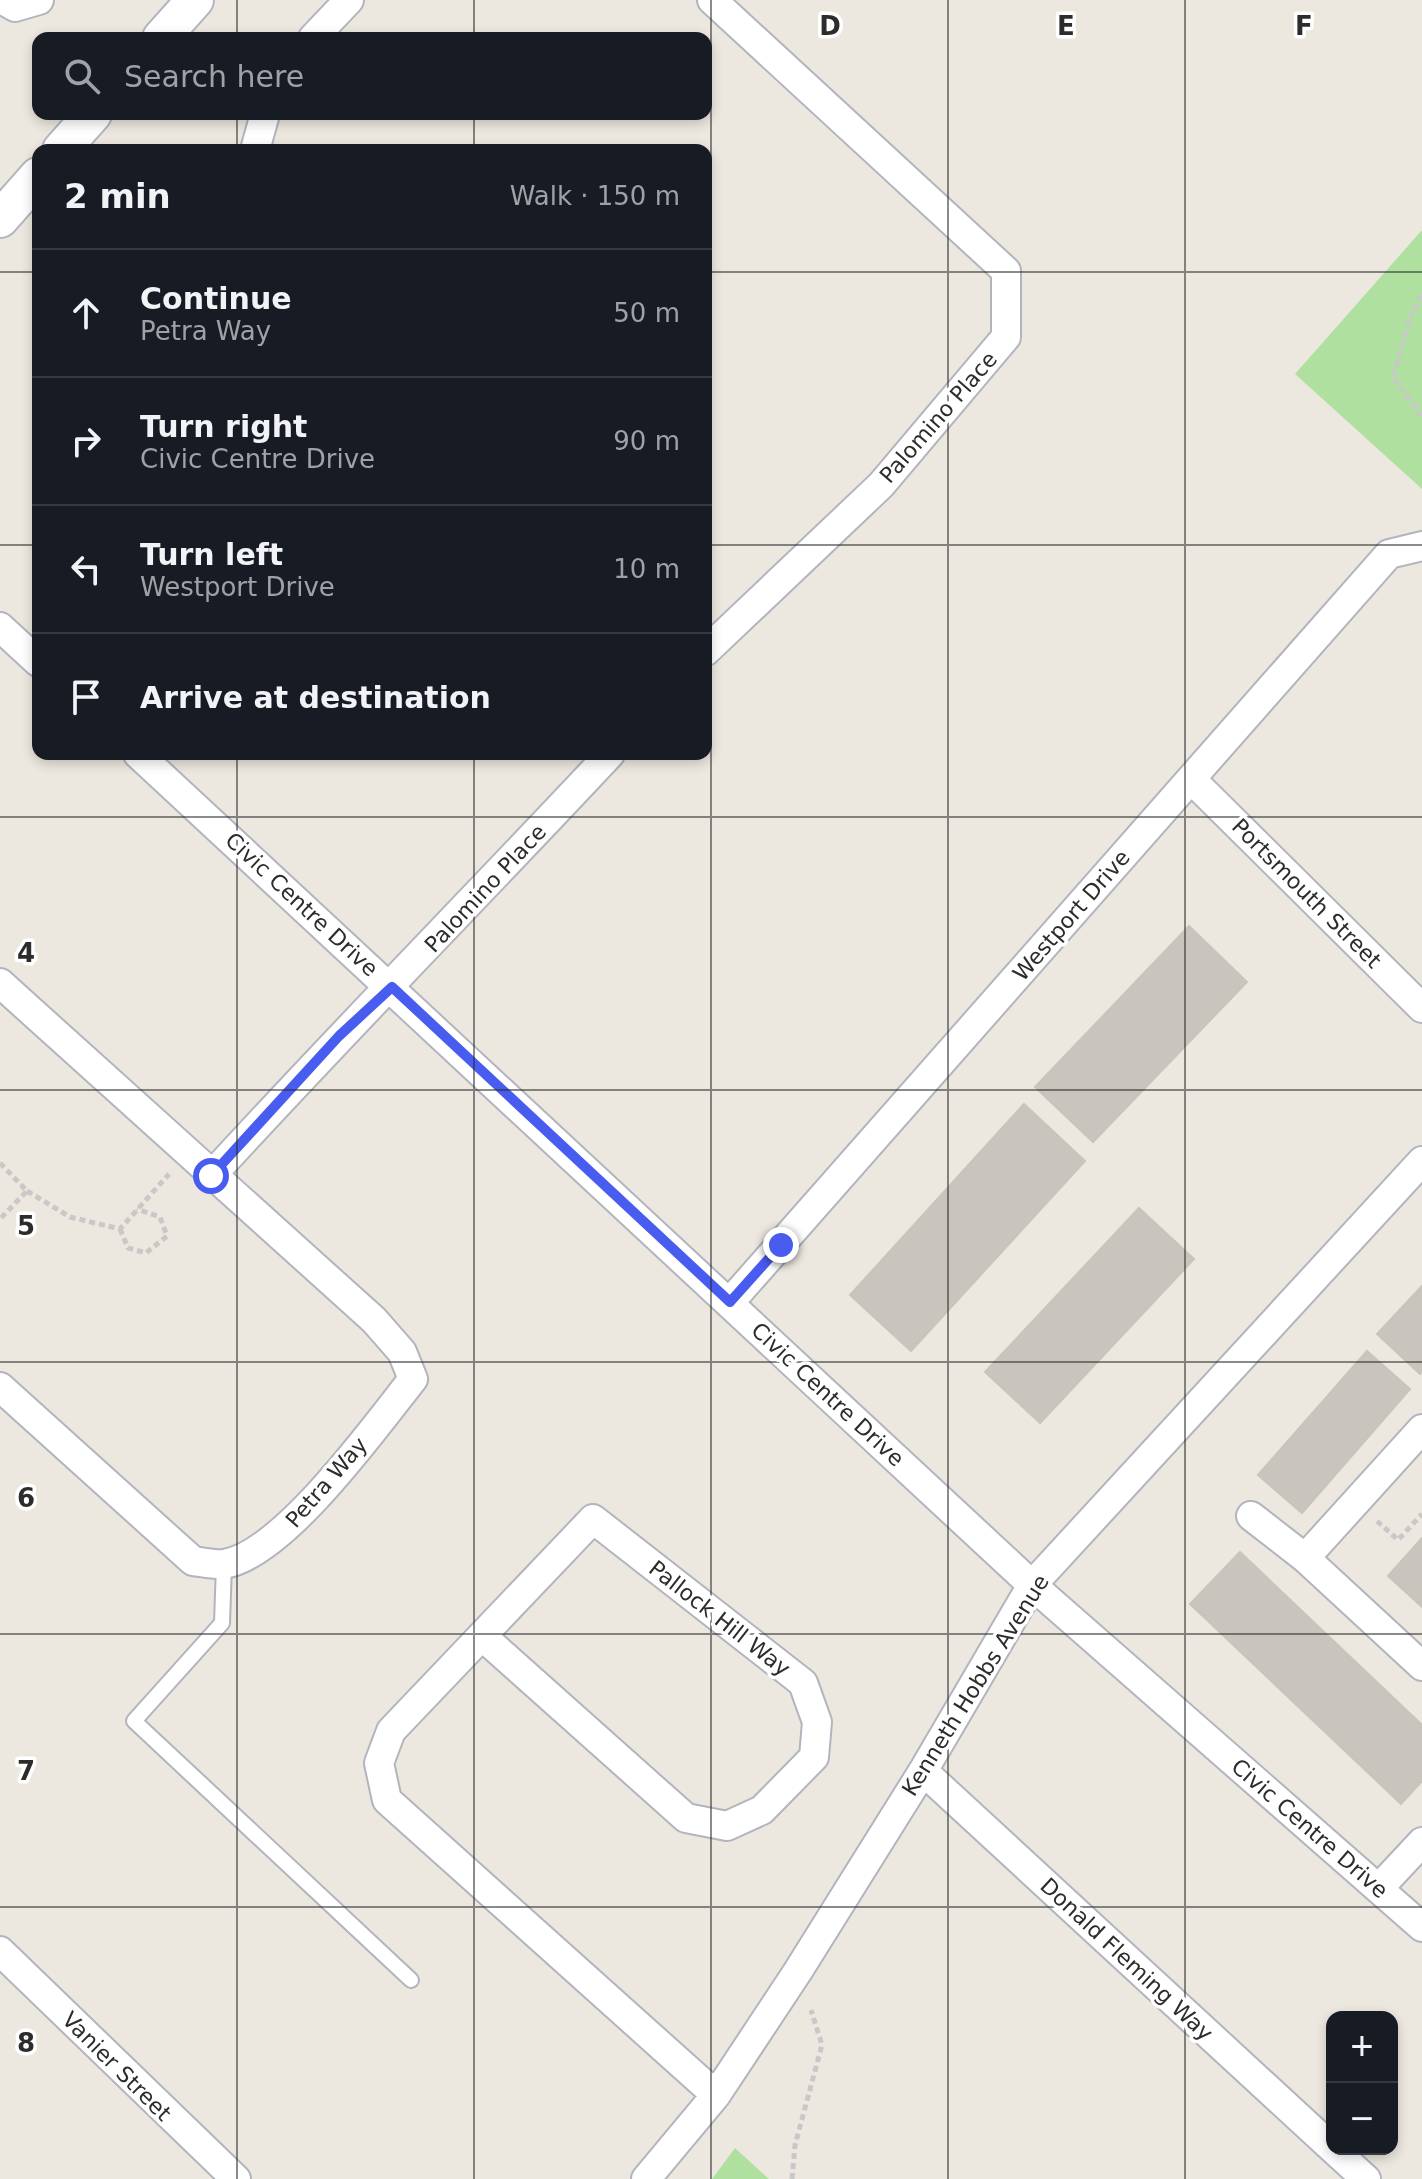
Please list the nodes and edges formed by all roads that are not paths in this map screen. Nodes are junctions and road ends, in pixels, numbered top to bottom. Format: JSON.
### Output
{"nodes":[{"id":1,"x":3,"y":0,"type":"edge"},
{"id":2,"x":39,"y":0,"type":"edge"},
{"id":3,"x":195,"y":0,"type":"edge"},
{"id":4,"x":349,"y":0,"type":"edge"},
{"id":5,"x":712,"y":0,"type":"edge"},
{"id":6,"x":166,"y":32,"type":"edge"},
{"id":7,"x":319,"y":32,"type":"edge"},
{"id":8,"x":88,"y":120,"type":"edge"},
{"id":9,"x":263,"y":120,"type":"edge"},
{"id":10,"x":66,"y":144,"type":"edge"},
{"id":11,"x":257,"y":144,"type":"edge"},
{"id":12,"x":32,"y":183,"type":"edge"},
{"id":13,"x":0,"y":219,"type":"edge"},
{"id":14,"x":1422,"y":546,"type":"edge"},
{"id":15,"x":0,"y":627,"type":"edge"},
{"id":16,"x":712,"y":638,"type":"edge"},
{"id":17,"x":32,"y":656,"type":"edge"},
{"id":18,"x":145,"y":760,"type":"edge"},
{"id":19,"x":604,"y":760,"type":"edge"},
{"id":20,"x":1191,"y":779,"type":"junction"},
{"id":21,"x":0,"y":983,"type":"edge"},
{"id":22,"x":392,"y":987,"type":"junction"},
{"id":23,"x":1422,"y":1008,"type":"edge"},
{"id":24,"x":1422,"y":1161,"type":"edge"},
{"id":25,"x":211,"y":1176,"type":"junction"},
{"id":26,"x":730,"y":1302,"type":"junction"},
{"id":27,"x":0,"y":1387,"type":"edge"},
{"id":28,"x":1422,"y":1429,"type":"edge"},
{"id":29,"x":1251,"y":1516,"type":"dead end"},
{"id":30,"x":1305,"y":1558,"type":"junction"},
{"id":31,"x":224,"y":1564,"type":"junction"},
{"id":32,"x":1032,"y":1585,"type":"junction"},
{"id":33,"x":482,"y":1636,"type":"junction"},
{"id":34,"x":1422,"y":1666,"type":"edge"},
{"id":35,"x":923,"y":1771,"type":"junction"},
{"id":36,"x":1422,"y":1842,"type":"edge"},
{"id":37,"x":1380,"y":1887,"type":"junction"},
{"id":38,"x":1422,"y":1927,"type":"edge"},
{"id":39,"x":0,"y":1951,"type":"edge"},
{"id":40,"x":411,"y":1980,"type":"dead end"},
{"id":41,"x":716,"y":2095,"type":"junction"},
{"id":42,"x":1326,"y":2142,"type":"edge"},
{"id":43,"x":1340,"y":2155,"type":"edge"},
{"id":44,"x":236,"y":2179,"type":"edge"},
{"id":45,"x":646,"y":2179,"type":"edge"},
{"id":46,"x":1366,"y":2179,"type":"edge"}],
"edges":[{"from":1,"to":2,"type":"street"},
{"from":3,"to":6,"type":"street"},
{"from":4,"to":7,"type":"street"},
{"from":5,"to":16,"type":"street","name":"Palomino Place"},
{"from":8,"to":10,"type":"street"},
{"from":9,"to":11,"type":"street"},
{"from":12,"to":13,"type":"street"},
{"from":14,"to":20,"type":"street","name":"Westport Drive"},
{"from":15,"to":17,"type":"street"},
{"from":18,"to":22,"type":"street","name":"Civic Centre Drive"},
{"from":19,"to":22,"type":"street","name":"Palomino Place"},
{"from":20,"to":23,"type":"street","name":"Portsmouth Street"},
{"from":20,"to":26,"type":"street","name":"Westport Drive"},
{"from":21,"to":25,"type":"street","name":"Petra Way"},
{"from":22,"to":25,"type":"street"},
{"from":22,"to":26,"type":"street","name":"Civic Centre Drive"},
{"from":24,"to":32,"type":"street","name":"Kenneth Hobbs Avenue"},
{"from":25,"to":31,"type":"street","name":"Petra Way"},
{"from":26,"to":32,"type":"street","name":"Civic Centre Drive"},
{"from":27,"to":31,"type":"street"},
{"from":28,"to":30,"type":"street"},
{"from":29,"to":30,"type":"street"},
{"from":30,"to":34,"type":"street"},
{"from":31,"to":40,"type":"lane"},
{"from":32,"to":35,"type":"street","name":"Kenneth Hobbs Avenue"},
{"from":32,"to":37,"type":"street","name":"Civic Centre Drive"},
{"from":33,"to":33,"type":"street","name":"Pallock Hill Way"},
{"from":33,"to":41,"type":"street","name":"Pallock Hill Way"},
{"from":35,"to":41,"type":"street","name":"Kenneth Hobbs Avenue"},
{"from":35,"to":42,"type":"street","name":"Donald Fleming Way"},
{"from":36,"to":37,"type":"street"},
{"from":37,"to":38,"type":"street","name":"Civic Centre Drive"},
{"from":39,"to":44,"type":"street","name":"Vanier Street"},
{"from":41,"to":45,"type":"street","name":"Kenneth Hobbs Avenue"},
{"from":43,"to":46,"type":"street","name":"Donald Fleming Way"}]}
